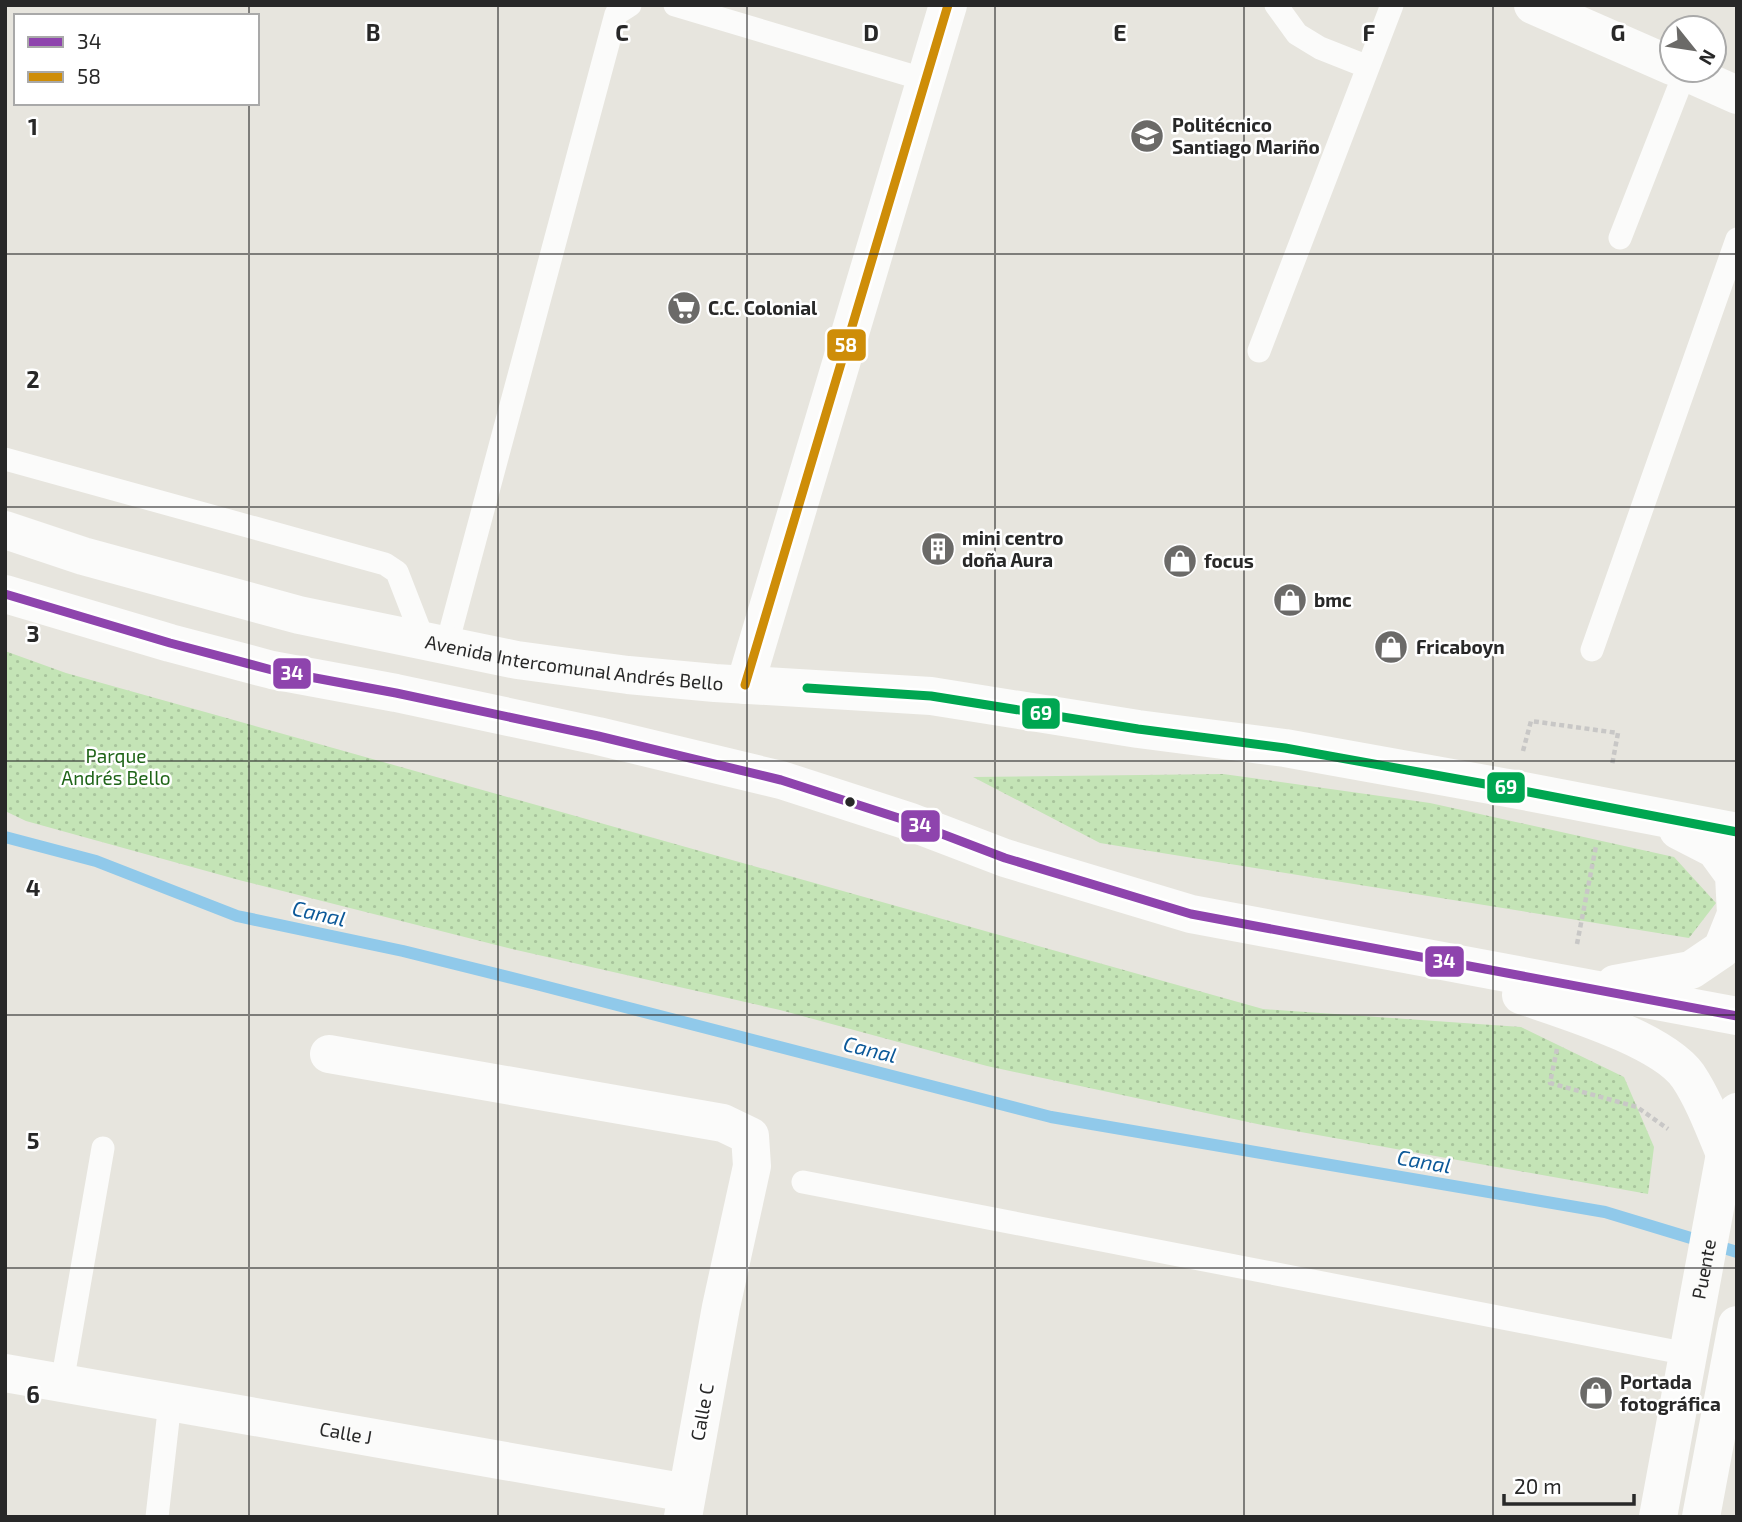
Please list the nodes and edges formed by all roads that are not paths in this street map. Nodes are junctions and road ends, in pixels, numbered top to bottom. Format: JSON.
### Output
{"nodes":[{"id":1,"x":630,"y":5,"type":"edge"},
{"id":2,"x":675,"y":5,"type":"edge"},
{"id":3,"x":948,"y":5,"type":"edge"},
{"id":4,"x":1276,"y":5,"type":"edge"},
{"id":5,"x":1392,"y":5,"type":"edge"},
{"id":6,"x":1533,"y":5,"type":"edge"},
{"id":7,"x":1658,"y":60,"type":"edge"},
{"id":8,"x":1368,"y":67,"type":"junction"},
{"id":9,"x":926,"y":80,"type":"junction"},
{"id":10,"x":1674,"y":84,"type":"edge"},
{"id":11,"x":1712,"y":84,"type":"edge"},
{"id":12,"x":1737,"y":95,"type":"edge"},
{"id":13,"x":1620,"y":238,"type":"dead end"},
{"id":14,"x":1737,"y":239,"type":"edge"},
{"id":15,"x":1259,"y":351,"type":"dead end"},
{"id":16,"x":5,"y":459,"type":"edge"},
{"id":17,"x":5,"y":530,"type":"edge"},
{"id":18,"x":5,"y":594,"type":"edge"},
{"id":19,"x":435,"y":641,"type":"junction"},
{"id":20,"x":1592,"y":650,"type":"dead end"},
{"id":21,"x":745,"y":685,"type":"junction"},
{"id":22,"x":1650,"y":815,"type":"junction"},
{"id":23,"x":1737,"y":832,"type":"edge"},
{"id":24,"x":1494,"y":970,"type":"junction"},
{"id":25,"x":1589,"y":988,"type":"junction"},
{"id":26,"x":1737,"y":1016,"type":"edge"},
{"id":27,"x":329,"y":1054,"type":"dead end"},
{"id":28,"x":1737,"y":1112,"type":"edge"},
{"id":29,"x":103,"y":1147,"type":"dead end"},
{"id":30,"x":1725,"y":1154,"type":"junction"},
{"id":31,"x":803,"y":1182,"type":"dead end"},
{"id":32,"x":1735,"y":1337,"type":"edge"},
{"id":33,"x":1690,"y":1345,"type":"junction"},
{"id":34,"x":5,"y":1373,"type":"edge"},
{"id":35,"x":62,"y":1383,"type":"junction"},
{"id":36,"x":1730,"y":1396,"type":"edge"},
{"id":37,"x":170,"y":1402,"type":"junction"},
{"id":38,"x":685,"y":1505,"type":"edge"},
{"id":39,"x":157,"y":1517,"type":"edge"},
{"id":40,"x":1658,"y":1517,"type":"edge"},
{"id":41,"x":1701,"y":1517,"type":"edge"}],
"edges":[{"from":1,"to":19,"type":"lane"},
{"from":2,"to":9,"type":"lane"},
{"from":3,"to":9,"type":"main road"},
{"from":4,"to":8,"type":"lane"},
{"from":5,"to":8,"type":"lane"},
{"from":6,"to":7,"type":"main road"},
{"from":8,"to":15,"type":"lane"},
{"from":9,"to":21,"type":"main road"},
{"from":10,"to":13,"type":"lane"},
{"from":11,"to":12,"type":"main road"},
{"from":14,"to":20,"type":"lane"},
{"from":16,"to":19,"type":"lane"},
{"from":17,"to":19,"type":"main road","name":"Avenida Intercomunal Andrés Bello"},
{"from":18,"to":24,"type":"main road"},
{"from":19,"to":21,"type":"main road","name":"Avenida Intercomunal Andrés Bello"},
{"from":21,"to":22,"type":"main road","name":"Avenida Intercomunal Andrés Bello"},
{"from":22,"to":23,"type":"main road","name":"Avenida Intercomunal Andrés Bello"},
{"from":22,"to":25,"type":"main road"},
{"from":24,"to":25,"type":"main road"},
{"from":24,"to":30,"type":"main road"},
{"from":25,"to":26,"type":"main road"},
{"from":27,"to":38,"type":"main road","name":"Calle C"},
{"from":28,"to":30,"type":"main road","name":"Puente"},
{"from":29,"to":35,"type":"lane"},
{"from":30,"to":33,"type":"main road","name":"Puente"},
{"from":31,"to":33,"type":"lane"},
{"from":32,"to":36,"type":"main road"},
{"from":33,"to":40,"type":"main road","name":"Puente"},
{"from":34,"to":35,"type":"main road","name":"Calle J"},
{"from":35,"to":37,"type":"main road","name":"Calle J"},
{"from":36,"to":41,"type":"main road"},
{"from":37,"to":38,"type":"main road","name":"Calle J"},
{"from":37,"to":39,"type":"lane"}]}
